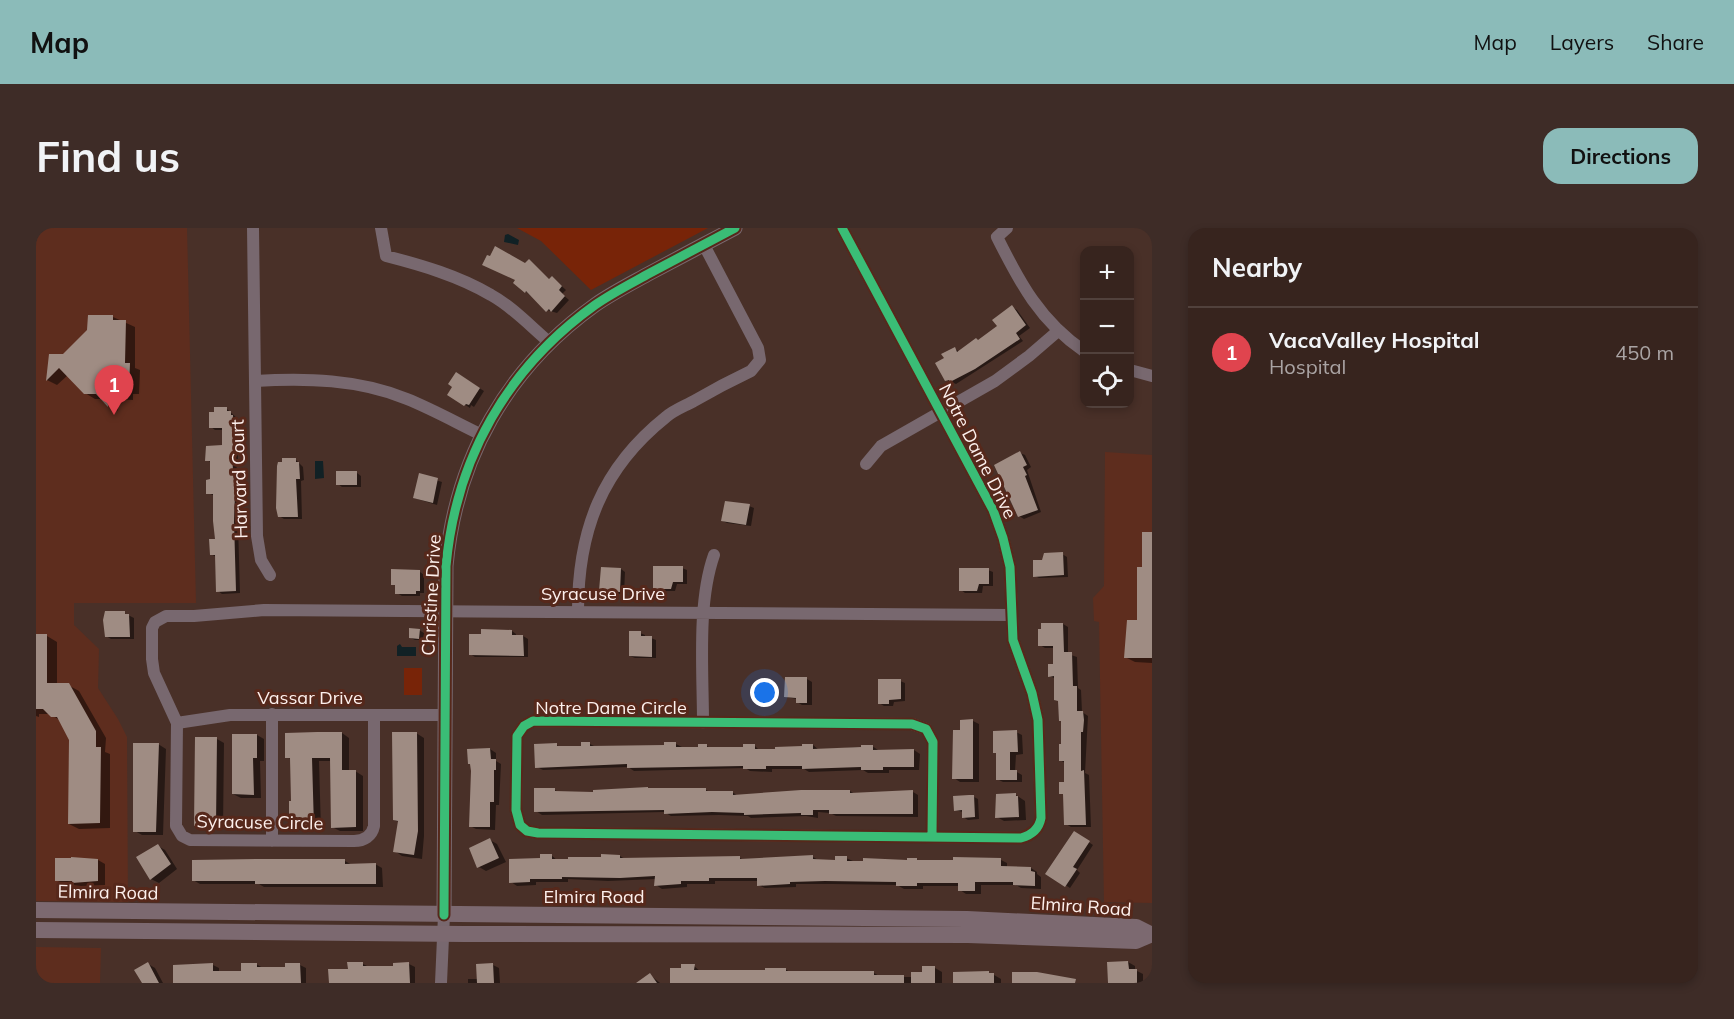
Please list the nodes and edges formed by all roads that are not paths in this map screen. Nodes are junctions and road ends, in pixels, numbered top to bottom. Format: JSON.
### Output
{"nodes":[{"id":1,"x":253,"y":228,"type":"edge"},
{"id":2,"x":381,"y":228,"type":"edge"},
{"id":3,"x":735,"y":228,"type":"edge"},
{"id":4,"x":842,"y":228,"type":"edge"},
{"id":5,"x":1007,"y":228,"type":"edge"},
{"id":6,"x":704,"y":244,"type":"junction"},
{"id":7,"x":1058,"y":331,"type":"junction"},
{"id":8,"x":549,"y":342,"type":"junction"},
{"id":9,"x":1080,"y":348,"type":"edge"},
{"id":10,"x":1134,"y":371,"type":"edge"},
{"id":11,"x":1152,"y":376,"type":"edge"},
{"id":12,"x":255,"y":381,"type":"junction"},
{"id":13,"x":940,"y":412,"type":"junction"},
{"id":14,"x":482,"y":435,"type":"junction"},
{"id":15,"x":866,"y":464,"type":"dead end"},
{"id":16,"x":714,"y":555,"type":"dead end"},
{"id":17,"x":270,"y":575,"type":"dead end"},
{"id":18,"x":445,"y":610,"type":"junction"},
{"id":19,"x":578,"y":611,"type":"junction"},
{"id":20,"x":704,"y":612,"type":"junction"},
{"id":21,"x":1011,"y":615,"type":"junction"},
{"id":22,"x":194,"y":616,"type":"joint"},
{"id":23,"x":272,"y":714,"type":"junction"},
{"id":24,"x":374,"y":715,"type":"junction"},
{"id":25,"x":444,"y":715,"type":"junction"},
{"id":26,"x":177,"y":723,"type":"junction"},
{"id":27,"x":703,"y":723,"type":"junction"},
{"id":28,"x":932,"y":836,"type":"junction"},
{"id":29,"x":1021,"y":837,"type":"joint"},
{"id":30,"x":272,"y":841,"type":"junction"},
{"id":31,"x":36,"y":910,"type":"edge"},
{"id":32,"x":65,"y":911,"type":"junction"},
{"id":33,"x":112,"y":911,"type":"junction"},
{"id":34,"x":444,"y":915,"type":"junction"},
{"id":35,"x":560,"y":915,"type":"junction"},
{"id":36,"x":36,"y":916,"type":"edge"},
{"id":37,"x":36,"y":928,"type":"edge"},
{"id":38,"x":330,"y":933,"type":"junction"},
{"id":39,"x":443,"y":933,"type":"junction"},
{"id":40,"x":1151,"y":935,"type":"edge"},
{"id":41,"x":441,"y":983,"type":"edge"}],
"edges":[{"from":1,"to":12,"type":"street","name":"Harvard Court"},
{"from":2,"to":8,"type":"street"},
{"from":3,"to":6,"type":"street","name":"Christine Drive"},
{"from":4,"to":13,"type":"street","name":"Notre Dame Drive"},
{"from":5,"to":7,"type":"street"},
{"from":6,"to":8,"type":"street","name":"Christine Drive"},
{"from":6,"to":19,"type":"street"},
{"from":7,"to":9,"type":"street"},
{"from":7,"to":13,"type":"street"},
{"from":8,"to":14,"type":"street","name":"Christine Drive"},
{"from":10,"to":11,"type":"street"},
{"from":12,"to":14,"type":"street"},
{"from":12,"to":17,"type":"street","name":"Harvard Court"},
{"from":13,"to":15,"type":"street"},
{"from":13,"to":21,"type":"street","name":"Notre Dame Drive"},
{"from":14,"to":18,"type":"street","name":"Christine Drive"},
{"from":16,"to":20,"type":"street"},
{"from":18,"to":19,"type":"street","name":"Syracuse Drive"},
{"from":18,"to":22,"type":"street","name":"Syracuse Drive"},
{"from":18,"to":25,"type":"street","name":"Christine Drive"},
{"from":19,"to":20,"type":"street","name":"Syracuse Drive"},
{"from":20,"to":21,"type":"street","name":"Syracuse Drive"},
{"from":20,"to":27,"type":"street"},
{"from":21,"to":29,"type":"street","name":"Notre Dame Drive"},
{"from":22,"to":26,"type":"street","name":"Syracuse Circle"},
{"from":23,"to":24,"type":"street","name":"Vassar Drive"},
{"from":23,"to":26,"type":"street","name":"Vassar Drive"},
{"from":23,"to":30,"type":"street"},
{"from":24,"to":25,"type":"street","name":"Vassar Drive"},
{"from":24,"to":30,"type":"street","name":"Syracuse Circle"},
{"from":25,"to":34,"type":"street","name":"Christine Drive"},
{"from":26,"to":30,"type":"street","name":"Syracuse Circle"},
{"from":27,"to":28,"type":"street","name":"Notre Dame Circle"},
{"from":27,"to":28,"type":"street","name":"Notre Dame Circle"},
{"from":28,"to":29,"type":"street","name":"Notre Dame Circle"},
{"from":31,"to":32,"type":"main road","name":"Elmira Road"},
{"from":32,"to":33,"type":"main road","name":"Elmira Road"},
{"from":32,"to":36,"type":"main road"},
{"from":33,"to":34,"type":"main road","name":"Elmira Road"},
{"from":33,"to":37,"type":"main road"},
{"from":34,"to":35,"type":"main road","name":"Elmira Road"},
{"from":34,"to":38,"type":"main road"},
{"from":34,"to":39,"type":"street","name":"Christine Drive"},
{"from":35,"to":39,"type":"main road"},
{"from":35,"to":40,"type":"main road","name":"Elmira Road"},
{"from":37,"to":38,"type":"main road","name":"Elmira Road"},
{"from":38,"to":39,"type":"main road","name":"Elmira Road"},
{"from":39,"to":40,"type":"main road","name":"Elmira Road"},
{"from":39,"to":41,"type":"street","name":"Christine Drive"}]}
